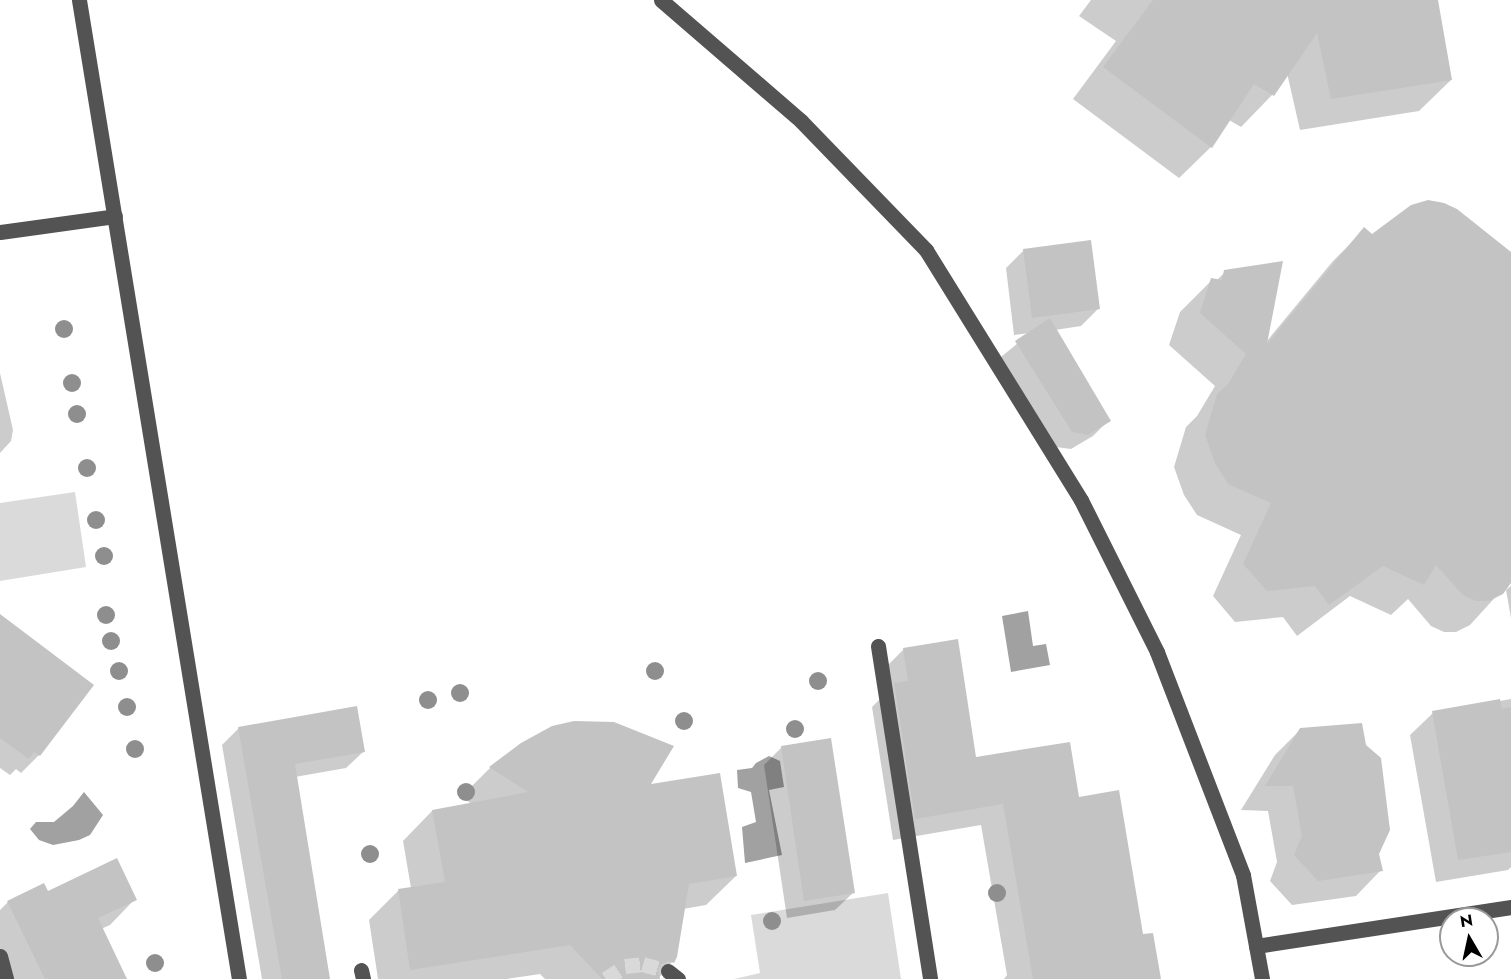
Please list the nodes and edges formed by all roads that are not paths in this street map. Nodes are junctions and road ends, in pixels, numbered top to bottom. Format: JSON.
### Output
{"nodes":[{"id":1,"x":79,"y":0,"type":"edge"},
{"id":2,"x":661,"y":0,"type":"edge"},
{"id":3,"x":114,"y":216,"type":"junction"},
{"id":4,"x":0,"y":232,"type":"edge"},
{"id":5,"x":878,"y":646,"type":"dead end"},
{"id":6,"x":1511,"y":907,"type":"edge"},
{"id":7,"x":1256,"y":946,"type":"junction"},
{"id":8,"x":0,"y":956,"type":"edge"},
{"id":9,"x":6,"y":979,"type":"edge"},
{"id":10,"x":239,"y":979,"type":"edge"},
{"id":11,"x":930,"y":979,"type":"edge"},
{"id":12,"x":1262,"y":979,"type":"edge"}],
"edges":[{"from":1,"to":3,"type":"street"},
{"from":2,"to":7,"type":"street"},
{"from":3,"to":4,"type":"street"},
{"from":3,"to":10,"type":"street"},
{"from":5,"to":11,"type":"street"},
{"from":6,"to":7,"type":"street"},
{"from":7,"to":12,"type":"street"},
{"from":8,"to":9,"type":"street"}]}
